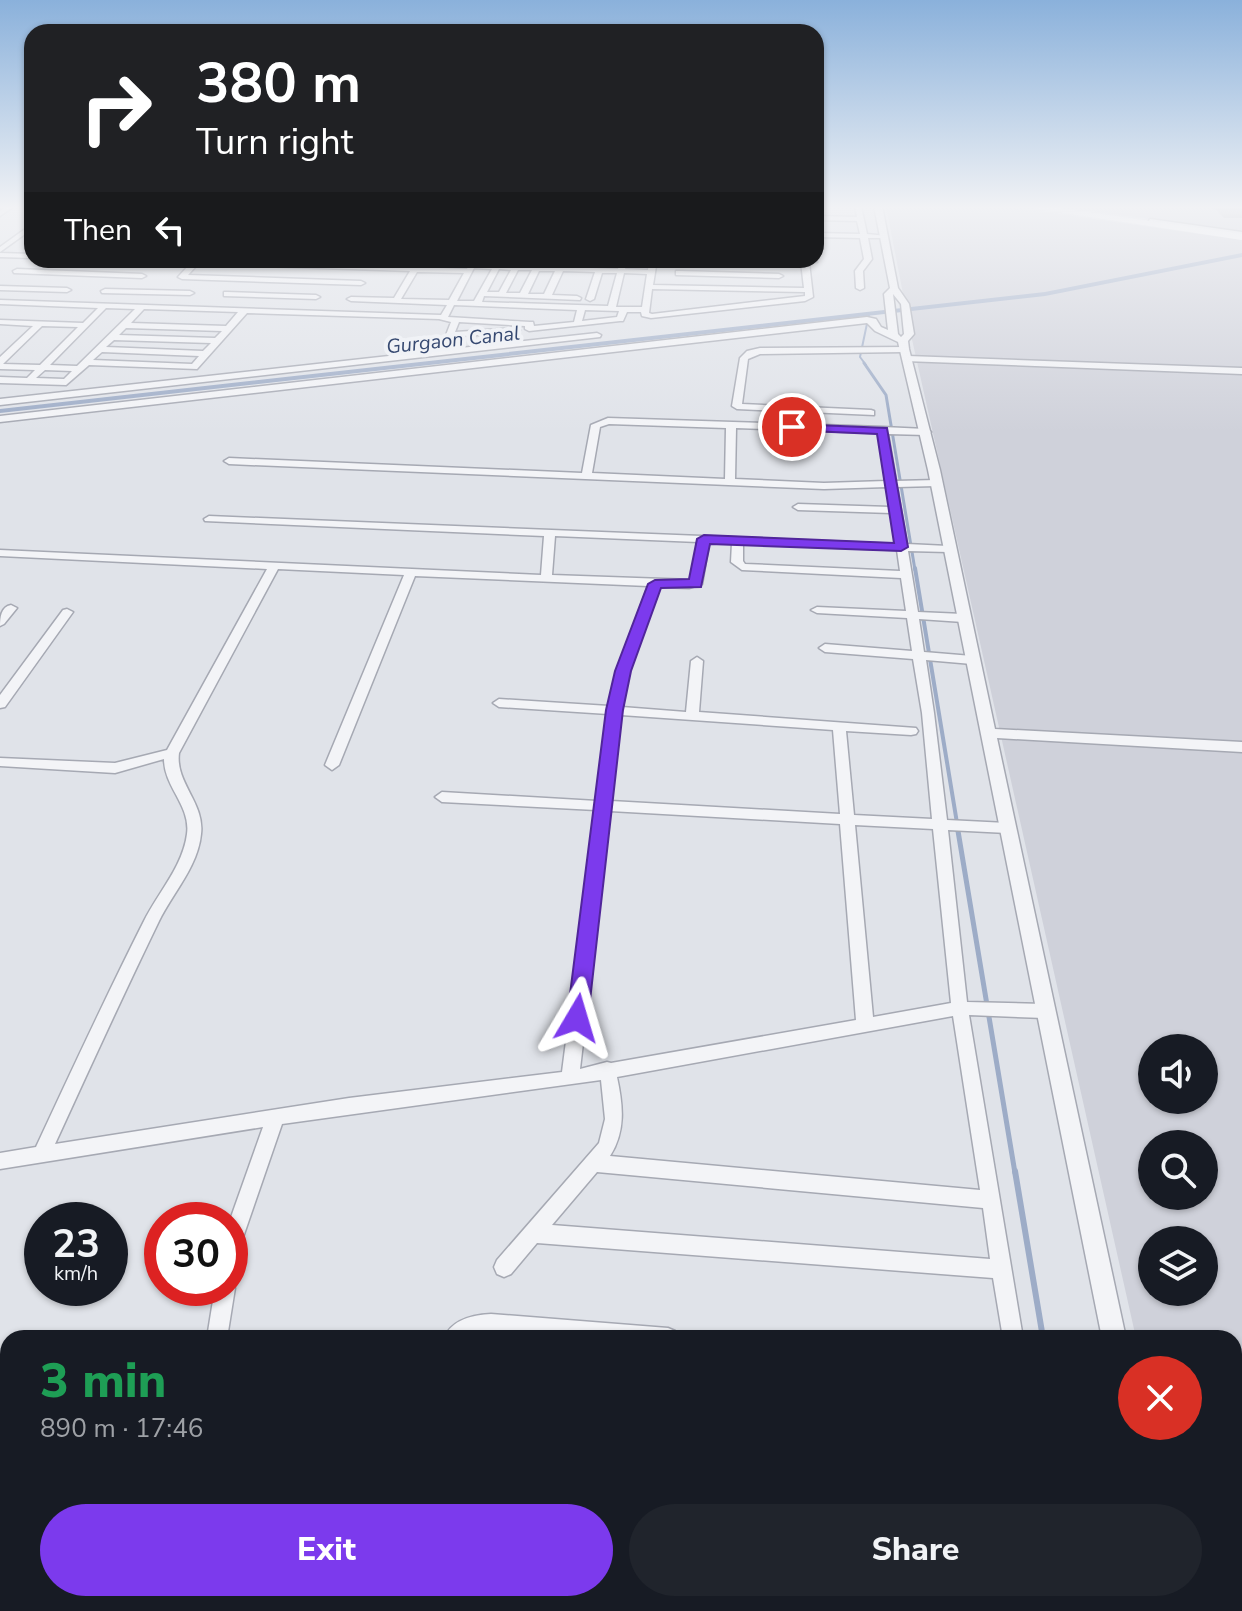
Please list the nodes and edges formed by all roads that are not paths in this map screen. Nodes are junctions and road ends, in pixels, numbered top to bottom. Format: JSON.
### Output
{"nodes":[{"id":1,"x":77,"y":281,"type":"edge"},
{"id":2,"x":115,"y":281,"type":"edge"},
{"id":3,"x":137,"y":281,"type":"edge"},
{"id":4,"x":178,"y":281,"type":"edge"},
{"id":5,"x":200,"y":281,"type":"edge"},
{"id":6,"x":237,"y":281,"type":"edge"},
{"id":7,"x":303,"y":281,"type":"edge"},
{"id":8,"x":408,"y":281,"type":"edge"},
{"id":9,"x":462,"y":281,"type":"edge"},
{"id":10,"x":489,"y":281,"type":"edge"},
{"id":11,"x":508,"y":281,"type":"edge"},
{"id":12,"x":530,"y":281,"type":"edge"},
{"id":13,"x":554,"y":281,"type":"edge"},
{"id":14,"x":576,"y":281,"type":"edge"},
{"id":15,"x":596,"y":281,"type":"edge"},
{"id":16,"x":619,"y":281,"type":"edge"},
{"id":17,"x":649,"y":281,"type":"edge"},
{"id":18,"x":794,"y":281,"type":"edge"},
{"id":19,"x":808,"y":281,"type":"edge"},
{"id":20,"x":860,"y":281,"type":"edge"},
{"id":21,"x":893,"y":281,"type":"edge"},
{"id":22,"x":327,"y":282,"type":"junction"},
{"id":23,"x":361,"y":283,"type":"joint"},
{"id":24,"x":0,"y":286,"type":"edge"},
{"id":25,"x":860,"y":288,"type":"dead end"},
{"id":26,"x":894,"y":288,"type":"junction"},
{"id":27,"x":67,"y":290,"type":"junction"},
{"id":28,"x":809,"y":290,"type":"junction"},
{"id":29,"x":105,"y":291,"type":"junction"},
{"id":30,"x":127,"y":291,"type":"junction"},
{"id":31,"x":169,"y":292,"type":"junction"},
{"id":32,"x":190,"y":293,"type":"junction"},
{"id":33,"x":227,"y":294,"type":"junction"},
{"id":34,"x":481,"y":294,"type":"junction"},
{"id":35,"x":501,"y":295,"type":"junction"},
{"id":36,"x":523,"y":296,"type":"junction"},
{"id":37,"x":316,"y":297,"type":"junction"},
{"id":38,"x":547,"y":297,"type":"junction"},
{"id":39,"x":569,"y":298,"type":"junction"},
{"id":40,"x":351,"y":299,"type":"junction"},
{"id":41,"x":590,"y":299,"type":"junction"},
{"id":42,"x":396,"y":301,"type":"junction"},
{"id":43,"x":0,"y":302,"type":"edge"},
{"id":44,"x":23,"y":303,"type":"junction"},
{"id":45,"x":52,"y":304,"type":"junction"},
{"id":46,"x":476,"y":304,"type":"junction"},
{"id":47,"x":613,"y":304,"type":"junction"},
{"id":48,"x":91,"y":305,"type":"junction"},
{"id":49,"x":104,"y":306,"type":"junction"},
{"id":50,"x":142,"y":307,"type":"junction"},
{"id":51,"x":559,"y":307,"type":"junction"},
{"id":52,"x":176,"y":308,"type":"junction"},
{"id":53,"x":582,"y":308,"type":"junction"},
{"id":54,"x":602,"y":308,"type":"junction"},
{"id":55,"x":215,"y":309,"type":"junction"},
{"id":56,"x":624,"y":309,"type":"junction"},
{"id":57,"x":245,"y":310,"type":"junction"},
{"id":58,"x":446,"y":310,"type":"junction"},
{"id":59,"x":646,"y":310,"type":"junction"},
{"id":60,"x":307,"y":312,"type":"junction"},
{"id":61,"x":342,"y":314,"type":"junction"},
{"id":62,"x":532,"y":318,"type":"junction"},
{"id":63,"x":456,"y":320,"type":"junction"},
{"id":64,"x":478,"y":321,"type":"junction"},
{"id":65,"x":600,"y":321,"type":"junction"},
{"id":66,"x":40,"y":323,"type":"junction"},
{"id":67,"x":577,"y":324,"type":"junction"},
{"id":68,"x":84,"y":325,"type":"junction"},
{"id":69,"x":124,"y":325,"type":"junction"},
{"id":70,"x":553,"y":326,"type":"junction"},
{"id":71,"x":500,"y":327,"type":"junction"},
{"id":72,"x":228,"y":329,"type":"junction"},
{"id":73,"x":473,"y":334,"type":"junction"},
{"id":74,"x":597,"y":335,"type":"dead end"},
{"id":75,"x":113,"y":337,"type":"junction"},
{"id":76,"x":218,"y":341,"type":"junction"},
{"id":77,"x":0,"y":345,"type":"edge"},
{"id":78,"x":16,"y":346,"type":"junction"},
{"id":79,"x":902,"y":346,"type":"junction"},
{"id":80,"x":101,"y":349,"type":"junction"},
{"id":81,"x":207,"y":354,"type":"junction"},
{"id":82,"x":0,"y":364,"type":"edge"},
{"id":83,"x":84,"y":366,"type":"junction"},
{"id":84,"x":41,"y":368,"type":"junction"},
{"id":85,"x":1242,"y":371,"type":"edge"},
{"id":86,"x":0,"y":380,"type":"edge"},
{"id":87,"x":29,"y":381,"type":"junction"},
{"id":88,"x":0,"y":402,"type":"edge"},
{"id":89,"x":871,"y":413,"type":"dead end"},
{"id":90,"x":0,"y":419,"type":"edge"},
{"id":91,"x":731,"y":425,"type":"junction"},
{"id":92,"x":890,"y":430,"type":"junction"},
{"id":93,"x":926,"y":432,"type":"junction"},
{"id":94,"x":229,"y":461,"type":"dead end"},
{"id":95,"x":586,"y":477,"type":"junction"},
{"id":96,"x":730,"y":482,"type":"junction"},
{"id":97,"x":936,"y":483,"type":"junction"},
{"id":98,"x":898,"y":486,"type":"junction"},
{"id":99,"x":798,"y":507,"type":"dead end"},
{"id":100,"x":896,"y":510,"type":"junction"},
{"id":101,"x":209,"y":519,"type":"dead end"},
{"id":102,"x":550,"y":533,"type":"junction"},
{"id":103,"x":704,"y":539,"type":"junction"},
{"id":104,"x":738,"y":541,"type":"junction"},
{"id":105,"x":908,"y":547,"type":"junction"},
{"id":106,"x":948,"y":549,"type":"junction"},
{"id":107,"x":0,"y":553,"type":"edge"},
{"id":108,"x":275,"y":565,"type":"junction"},
{"id":109,"x":410,"y":573,"type":"junction"},
{"id":110,"x":907,"y":575,"type":"junction"},
{"id":111,"x":546,"y":578,"type":"junction"},
{"id":112,"x":655,"y":584,"type":"junction"},
{"id":113,"x":11,"y":608,"type":"dead end"},
{"id":114,"x":817,"y":610,"type":"dead end"},
{"id":115,"x":67,"y":612,"type":"dead end"},
{"id":116,"x":919,"y":616,"type":"junction"},
{"id":117,"x":963,"y":618,"type":"junction"},
{"id":118,"x":0,"y":622,"type":"edge"},
{"id":119,"x":825,"y":648,"type":"dead end"},
{"id":120,"x":926,"y":656,"type":"junction"},
{"id":121,"x":972,"y":660,"type":"junction"},
{"id":122,"x":697,"y":661,"type":"dead end"},
{"id":123,"x":499,"y":703,"type":"dead end"},
{"id":124,"x":0,"y":704,"type":"edge"},
{"id":125,"x":615,"y":710,"type":"junction"},
{"id":126,"x":692,"y":715,"type":"junction"},
{"id":127,"x":839,"y":726,"type":"junction"},
{"id":128,"x":911,"y":731,"type":"dead end"},
{"id":129,"x":988,"y":733,"type":"junction"},
{"id":130,"x":1242,"y":747,"type":"edge"},
{"id":131,"x":172,"y":753,"type":"junction"},
{"id":132,"x":0,"y":762,"type":"edge"},
{"id":133,"x":332,"y":765,"type":"dead end"},
{"id":134,"x":442,"y":797,"type":"dead end"},
{"id":135,"x":602,"y":807,"type":"junction"},
{"id":136,"x":845,"y":820,"type":"junction"},
{"id":137,"x":938,"y":823,"type":"junction"},
{"id":138,"x":1007,"y":828,"type":"junction"},
{"id":139,"x":976,"y":1008,"type":"junction"},
{"id":140,"x":1044,"y":1011,"type":"junction"},
{"id":141,"x":865,"y":1025,"type":"junction"},
{"id":142,"x":607,"y":1069,"type":"junction"},
{"id":143,"x":570,"y":1078,"type":"junction"},
{"id":144,"x":276,"y":1117,"type":"junction"},
{"id":145,"x":41,"y":1155,"type":"junction"},
{"id":146,"x":0,"y":1161,"type":"edge"},
{"id":147,"x":594,"y":1163,"type":"junction"},
{"id":148,"x":989,"y":1200,"type":"junction"},
{"id":149,"x":246,"y":1202,"type":"edge"},
{"id":150,"x":533,"y":1233,"type":"junction"},
{"id":151,"x":504,"y":1267,"type":"dead end"},
{"id":152,"x":1001,"y":1269,"type":"junction"},
{"id":153,"x":222,"y":1306,"type":"edge"},
{"id":154,"x":218,"y":1330,"type":"edge"},
{"id":155,"x":465,"y":1330,"type":"edge"},
{"id":156,"x":567,"y":1330,"type":"edge"},
{"id":157,"x":1012,"y":1330,"type":"edge"},
{"id":158,"x":1109,"y":1330,"type":"edge"}],
"edges":[{"from":1,"to":27,"type":"street"},
{"from":2,"to":29,"type":"street"},
{"from":3,"to":30,"type":"street"},
{"from":4,"to":31,"type":"street"},
{"from":5,"to":32,"type":"street"},
{"from":6,"to":33,"type":"street"},
{"from":7,"to":22,"type":"street"},
{"from":8,"to":42,"type":"street"},
{"from":9,"to":58,"type":"street"},
{"from":10,"to":34,"type":"street"},
{"from":11,"to":35,"type":"street"},
{"from":12,"to":36,"type":"street"},
{"from":13,"to":38,"type":"street"},
{"from":14,"to":39,"type":"street"},
{"from":15,"to":41,"type":"street"},
{"from":16,"to":47,"type":"street"},
{"from":17,"to":59,"type":"street"},
{"from":18,"to":28,"type":"street"},
{"from":19,"to":28,"type":"street"},
{"from":20,"to":25,"type":"street"},
{"from":21,"to":26,"type":"street"},
{"from":22,"to":23,"type":"street"},
{"from":22,"to":37,"type":"street"},
{"from":23,"to":40,"type":"street"},
{"from":24,"to":27,"type":"street"},
{"from":26,"to":79,"type":"street"},
{"from":26,"to":79,"type":"street"},
{"from":27,"to":45,"type":"street"},
{"from":28,"to":59,"type":"street"},
{"from":29,"to":30,"type":"street"},
{"from":29,"to":48,"type":"street"},
{"from":30,"to":31,"type":"street"},
{"from":31,"to":32,"type":"street"},
{"from":32,"to":52,"type":"street"},
{"from":33,"to":37,"type":"street"},
{"from":33,"to":55,"type":"street"},
{"from":34,"to":35,"type":"street"},
{"from":34,"to":46,"type":"street"},
{"from":35,"to":36,"type":"street"},
{"from":36,"to":38,"type":"street"},
{"from":37,"to":60,"type":"street"},
{"from":38,"to":39,"type":"street"},
{"from":39,"to":41,"type":"street"},
{"from":40,"to":42,"type":"street"},
{"from":40,"to":61,"type":"street"},
{"from":41,"to":47,"type":"street"},
{"from":42,"to":58,"type":"street"},
{"from":43,"to":44,"type":"street"},
{"from":44,"to":45,"type":"street"},
{"from":44,"to":66,"type":"street"},
{"from":45,"to":48,"type":"street"},
{"from":46,"to":58,"type":"street"},
{"from":46,"to":62,"type":"street"},
{"from":47,"to":54,"type":"street"},
{"from":47,"to":56,"type":"street"},
{"from":48,"to":49,"type":"street"},
{"from":49,"to":50,"type":"street"},
{"from":49,"to":68,"type":"street"},
{"from":50,"to":52,"type":"street"},
{"from":50,"to":69,"type":"street"},
{"from":51,"to":53,"type":"street"},
{"from":51,"to":62,"type":"street"},
{"from":51,"to":70,"type":"street"},
{"from":52,"to":55,"type":"street"},
{"from":53,"to":54,"type":"street"},
{"from":53,"to":67,"type":"street"},
{"from":54,"to":65,"type":"street"},
{"from":55,"to":57,"type":"street"},
{"from":56,"to":59,"type":"street"},
{"from":56,"to":65,"type":"street"},
{"from":57,"to":60,"type":"street"},
{"from":57,"to":72,"type":"street"},
{"from":58,"to":61,"type":"street"},
{"from":58,"to":62,"type":"street"},
{"from":58,"to":63,"type":"street"},
{"from":60,"to":61,"type":"street"},
{"from":62,"to":70,"type":"street"},
{"from":62,"to":71,"type":"street"},
{"from":63,"to":64,"type":"street"},
{"from":63,"to":73,"type":"street"},
{"from":64,"to":71,"type":"street"},
{"from":64,"to":73,"type":"street"},
{"from":65,"to":67,"type":"street"},
{"from":66,"to":68,"type":"street"},
{"from":66,"to":78,"type":"street"},
{"from":67,"to":70,"type":"street"},
{"from":68,"to":84,"type":"street"},
{"from":69,"to":72,"type":"street"},
{"from":69,"to":75,"type":"street"},
{"from":71,"to":73,"type":"street"},
{"from":72,"to":76,"type":"street"},
{"from":74,"to":88,"type":"street"},
{"from":75,"to":76,"type":"street"},
{"from":75,"to":80,"type":"street"},
{"from":76,"to":81,"type":"street"},
{"from":77,"to":78,"type":"street"},
{"from":78,"to":82,"type":"street"},
{"from":79,"to":85,"type":"street"},
{"from":79,"to":89,"type":"street"},
{"from":79,"to":90,"type":"street"},
{"from":79,"to":93,"type":"street"},
{"from":80,"to":81,"type":"street"},
{"from":80,"to":83,"type":"street"},
{"from":81,"to":83,"type":"street"},
{"from":82,"to":84,"type":"street"},
{"from":83,"to":84,"type":"street"},
{"from":83,"to":87,"type":"street"},
{"from":84,"to":87,"type":"street"},
{"from":86,"to":87,"type":"street"},
{"from":91,"to":92,"type":"street"},
{"from":91,"to":95,"type":"street"},
{"from":91,"to":96,"type":"street"},
{"from":92,"to":93,"type":"street"},
{"from":92,"to":98,"type":"street"},
{"from":93,"to":97,"type":"street"},
{"from":94,"to":95,"type":"street"},
{"from":95,"to":96,"type":"street"},
{"from":96,"to":98,"type":"street"},
{"from":97,"to":98,"type":"street"},
{"from":97,"to":106,"type":"street"},
{"from":98,"to":100,"type":"street"},
{"from":99,"to":100,"type":"street"},
{"from":100,"to":105,"type":"street"},
{"from":101,"to":102,"type":"street"},
{"from":102,"to":103,"type":"street"},
{"from":102,"to":111,"type":"street"},
{"from":103,"to":104,"type":"street"},
{"from":103,"to":112,"type":"street"},
{"from":104,"to":105,"type":"street"},
{"from":104,"to":110,"type":"street"},
{"from":105,"to":106,"type":"street"},
{"from":105,"to":110,"type":"street"},
{"from":106,"to":117,"type":"street"},
{"from":107,"to":108,"type":"street"},
{"from":108,"to":109,"type":"street"},
{"from":108,"to":131,"type":"street"},
{"from":109,"to":111,"type":"street"},
{"from":109,"to":133,"type":"street"},
{"from":110,"to":116,"type":"street"},
{"from":111,"to":112,"type":"street"},
{"from":112,"to":125,"type":"street"},
{"from":113,"to":118,"type":"street"},
{"from":114,"to":116,"type":"street"},
{"from":115,"to":124,"type":"street"},
{"from":116,"to":117,"type":"street"},
{"from":116,"to":120,"type":"street"},
{"from":117,"to":121,"type":"street"},
{"from":119,"to":120,"type":"street"},
{"from":120,"to":121,"type":"street"},
{"from":120,"to":137,"type":"street"},
{"from":121,"to":129,"type":"street"},
{"from":122,"to":126,"type":"street"},
{"from":123,"to":125,"type":"street"},
{"from":125,"to":126,"type":"street"},
{"from":125,"to":135,"type":"street"},
{"from":126,"to":127,"type":"street"},
{"from":127,"to":128,"type":"street"},
{"from":127,"to":136,"type":"street"},
{"from":129,"to":130,"type":"street"},
{"from":129,"to":138,"type":"street"},
{"from":131,"to":132,"type":"street"},
{"from":131,"to":145,"type":"street"},
{"from":134,"to":135,"type":"street"},
{"from":135,"to":136,"type":"street"},
{"from":135,"to":143,"type":"street"},
{"from":136,"to":137,"type":"street"},
{"from":136,"to":141,"type":"street"},
{"from":137,"to":138,"type":"street"},
{"from":137,"to":139,"type":"street"},
{"from":138,"to":140,"type":"street"},
{"from":139,"to":140,"type":"street"},
{"from":139,"to":141,"type":"street"},
{"from":139,"to":148,"type":"street"},
{"from":140,"to":158,"type":"street"},
{"from":141,"to":142,"type":"street"},
{"from":142,"to":143,"type":"street"},
{"from":142,"to":147,"type":"street"},
{"from":143,"to":144,"type":"street"},
{"from":144,"to":145,"type":"street"},
{"from":144,"to":149,"type":"street"},
{"from":145,"to":146,"type":"street"},
{"from":147,"to":148,"type":"street"},
{"from":147,"to":150,"type":"street"},
{"from":148,"to":152,"type":"street"},
{"from":150,"to":151,"type":"street"},
{"from":150,"to":152,"type":"street"},
{"from":152,"to":157,"type":"street"},
{"from":153,"to":154,"type":"street"},
{"from":155,"to":156,"type":"street"}]}
